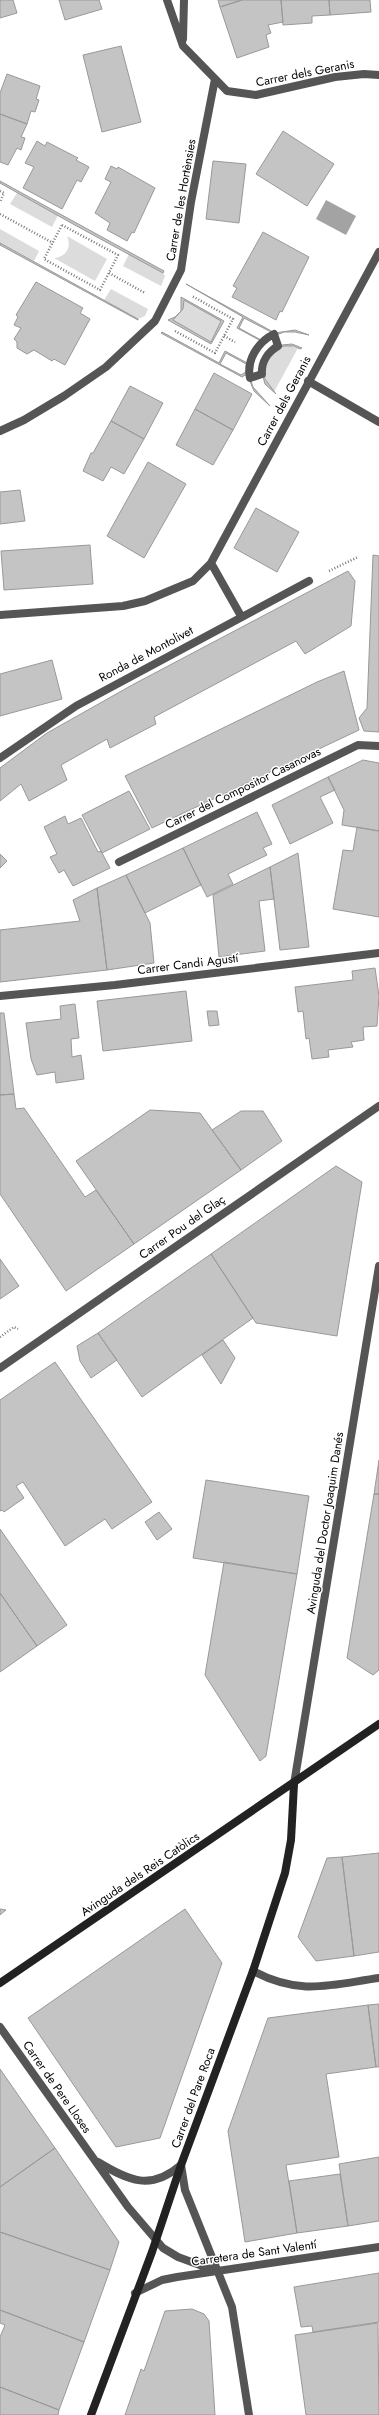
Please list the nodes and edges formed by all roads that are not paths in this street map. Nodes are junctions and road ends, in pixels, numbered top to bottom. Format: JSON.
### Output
{"nodes":[{"id":1,"x":167,"y":0,"type":"edge"},
{"id":2,"x":184,"y":0,"type":"edge"},
{"id":3,"x":183,"y":46,"type":"junction"},
{"id":4,"x":379,"y":75,"type":"edge"},
{"id":5,"x":215,"y":79,"type":"junction"},
{"id":6,"x":379,"y":252,"type":"edge"},
{"id":7,"x":255,"y":352,"type":"joint"},
{"id":8,"x":308,"y":381,"type":"junction"},
{"id":9,"x":379,"y":422,"type":"edge"},
{"id":10,"x":0,"y":431,"type":"edge"},
{"id":11,"x":211,"y":563,"type":"junction"},
{"id":12,"x":309,"y":581,"type":"road end"},
{"id":13,"x":0,"y":615,"type":"edge"},
{"id":14,"x":241,"y":616,"type":"junction"},
{"id":15,"x":379,"y":746,"type":"edge"},
{"id":16,"x":0,"y":758,"type":"edge"},
{"id":17,"x":119,"y":862,"type":"dead end"},
{"id":18,"x":379,"y":953,"type":"edge"},
{"id":19,"x":0,"y":996,"type":"edge"},
{"id":20,"x":379,"y":1106,"type":"edge"},
{"id":21,"x":379,"y":1266,"type":"edge"},
{"id":22,"x":0,"y":1368,"type":"edge"},
{"id":23,"x":379,"y":1724,"type":"edge"},
{"id":24,"x":294,"y":1784,"type":"junction"},
{"id":25,"x":253,"y":1971,"type":"junction"},
{"id":26,"x":379,"y":1978,"type":"edge"},
{"id":27,"x":0,"y":1984,"type":"edge"},
{"id":28,"x":0,"y":2027,"type":"edge"},
{"id":29,"x":94,"y":2160,"type":"junction"},
{"id":30,"x":181,"y":2165,"type":"junction"},
{"id":31,"x":156,"y":2240,"type":"junction"},
{"id":32,"x":379,"y":2247,"type":"edge"},
{"id":33,"x":216,"y":2271,"type":"junction"},
{"id":34,"x":135,"y":2293,"type":"junction"},
{"id":35,"x":91,"y":2415,"type":"edge"},
{"id":36,"x":249,"y":2415,"type":"edge"}],
"edges":[{"from":1,"to":3,"type":"street","name":"Carrer dels Geranis"},
{"from":2,"to":3,"type":"street"},
{"from":3,"to":5,"type":"street","name":"Carrer dels Geranis"},
{"from":4,"to":5,"type":"street","name":"Carrer dels Geranis"},
{"from":5,"to":10,"type":"street","name":"Carrer de les Hortènsies"},
{"from":6,"to":8,"type":"street","name":"Carrer dels Geranis"},
{"from":7,"to":7,"type":"street"},
{"from":8,"to":9,"type":"street"},
{"from":8,"to":11,"type":"street","name":"Carrer dels Geranis"},
{"from":11,"to":13,"type":"street","name":"Carrer dels Geranis"},
{"from":11,"to":14,"type":"street"},
{"from":12,"to":14,"type":"street","name":"Ronda de Montolivet"},
{"from":14,"to":16,"type":"street","name":"Ronda de Montolivet"},
{"from":15,"to":17,"type":"street","name":"Carrer del Compositor Casanovas"},
{"from":18,"to":19,"type":"street","name":"Carrer Candi Agustí"},
{"from":20,"to":22,"type":"street","name":"Carrer Pou del Glaç"},
{"from":21,"to":24,"type":"street","name":"Avinguda del Doctor Joaquim Danés"},
{"from":23,"to":24,"type":"main road","name":"Avinguda dels Reis Catòlics"},
{"from":24,"to":25,"type":"main road","name":"Carrer del Pare Roca"},
{"from":24,"to":27,"type":"main road","name":"Avinguda dels Reis Catòlics"},
{"from":25,"to":26,"type":"street"},
{"from":25,"to":30,"type":"main road","name":"Carrer del Pare Roca"},
{"from":28,"to":29,"type":"street","name":"Carrer de Pere Lloses"},
{"from":29,"to":30,"type":"street","name":"Carrer de Pere Lloses"},
{"from":29,"to":31,"type":"street","name":"Carrer de Pere Lloses"},
{"from":30,"to":31,"type":"main road","name":"Carrer del Pare Roca"},
{"from":30,"to":33,"type":"street"},
{"from":31,"to":33,"type":"street","name":"Carrer de Pere Lloses"},
{"from":31,"to":34,"type":"main road","name":"Carrer del Pare Roca"},
{"from":32,"to":33,"type":"street","name":"Carretera de Sant Valentí"},
{"from":33,"to":34,"type":"street","name":"Carretera de Sant Valentí"},
{"from":33,"to":36,"type":"street"},
{"from":34,"to":35,"type":"main road","name":"Carrer del Pare Roca"}]}
